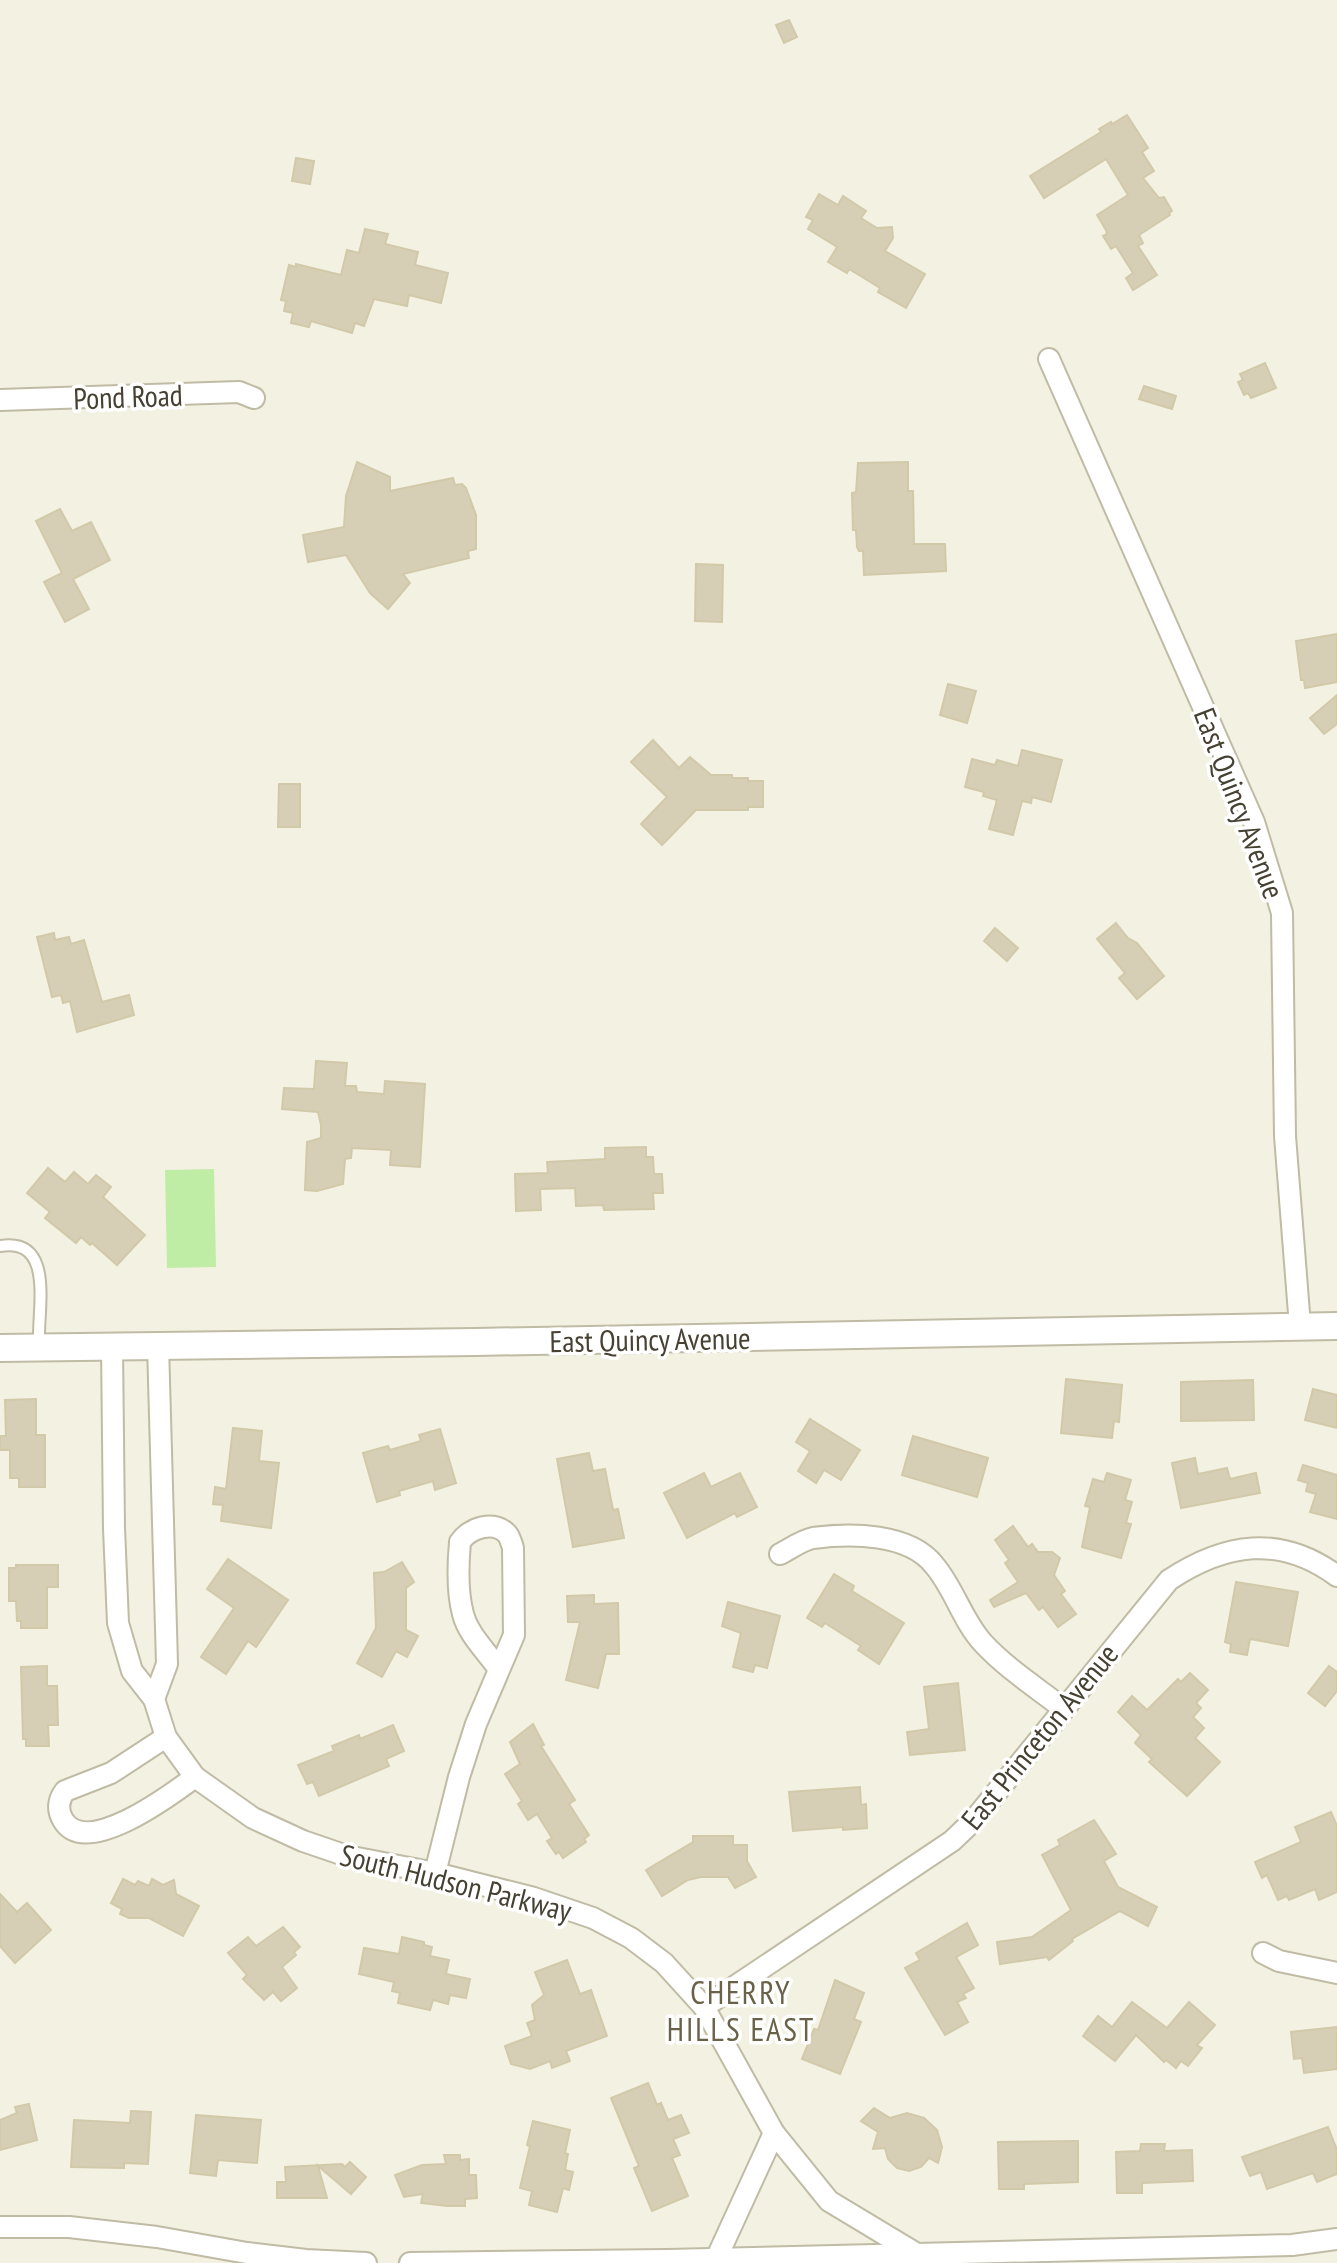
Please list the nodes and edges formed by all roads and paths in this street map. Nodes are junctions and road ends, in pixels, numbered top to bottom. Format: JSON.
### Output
{"nodes":[{"id":1,"x":1049,"y":359,"type":"dead end"},
{"id":2,"x":254,"y":398,"type":"dead end"},
{"id":3,"x":0,"y":400,"type":"edge"},
{"id":4,"x":0,"y":1246,"type":"edge"},
{"id":5,"x":1300,"y":1326,"type":"junction"},
{"id":6,"x":1337,"y":1326,"type":"edge"},
{"id":7,"x":158,"y":1345,"type":"junction"},
{"id":8,"x":112,"y":1346,"type":"junction"},
{"id":9,"x":39,"y":1347,"type":"junction"},
{"id":10,"x":0,"y":1348,"type":"edge"},
{"id":11,"x":780,"y":1554,"type":"dead end"},
{"id":12,"x":1337,"y":1576,"type":"edge"},
{"id":13,"x":498,"y":1668,"type":"junction"},
{"id":14,"x":154,"y":1699,"type":"junction"},
{"id":15,"x":1064,"y":1709,"type":"junction"},
{"id":16,"x":166,"y":1737,"type":"junction"},
{"id":17,"x":195,"y":1777,"type":"junction"},
{"id":18,"x":435,"y":1873,"type":"junction"},
{"id":19,"x":1263,"y":1953,"type":"dead end"},
{"id":20,"x":1337,"y":1973,"type":"edge"},
{"id":21,"x":704,"y":2007,"type":"junction"},
{"id":22,"x":774,"y":2133,"type":"junction"},
{"id":23,"x":0,"y":2227,"type":"edge"},
{"id":24,"x":1337,"y":2239,"type":"edge"},
{"id":25,"x":917,"y":2254,"type":"junction"},
{"id":26,"x":717,"y":2257,"type":"junction"},
{"id":27,"x":366,"y":2263,"type":"edge"},
{"id":28,"x":410,"y":2263,"type":"edge"}],
"edges":[{"from":1,"to":5,"type":"street","name":"East Quincy Avenue"},
{"from":2,"to":3,"type":"street","name":"Pond Road"},
{"from":4,"to":9,"type":"lane"},
{"from":5,"to":6,"type":"street","name":"East Quincy Avenue"},
{"from":5,"to":7,"type":"street","name":"East Quincy Avenue"},
{"from":7,"to":8,"type":"street","name":"East Quincy Avenue"},
{"from":7,"to":14,"type":"street"},
{"from":8,"to":9,"type":"street","name":"East Quincy Avenue"},
{"from":8,"to":14,"type":"street","name":"South Hudson Parkway"},
{"from":9,"to":10,"type":"street","name":"East Quincy Avenue"},
{"from":11,"to":15,"type":"street"},
{"from":12,"to":15,"type":"street","name":"East Princeton Avenue"},
{"from":13,"to":13,"type":"street"},
{"from":13,"to":18,"type":"street"},
{"from":14,"to":16,"type":"street","name":"South Hudson Parkway"},
{"from":15,"to":21,"type":"street","name":"East Princeton Avenue"},
{"from":16,"to":17,"type":"street","name":"South Hudson Parkway"},
{"from":16,"to":17,"type":"street"},
{"from":17,"to":18,"type":"street","name":"South Hudson Parkway"},
{"from":18,"to":21,"type":"street","name":"South Hudson Parkway"},
{"from":19,"to":20,"type":"street"},
{"from":21,"to":22,"type":"street","name":"South Hudson Parkway"},
{"from":22,"to":25,"type":"street","name":"South Hudson Parkway"},
{"from":22,"to":26,"type":"street"},
{"from":23,"to":27,"type":"street"},
{"from":24,"to":25,"type":"street"},
{"from":25,"to":26,"type":"street"},
{"from":26,"to":28,"type":"street"}]}
